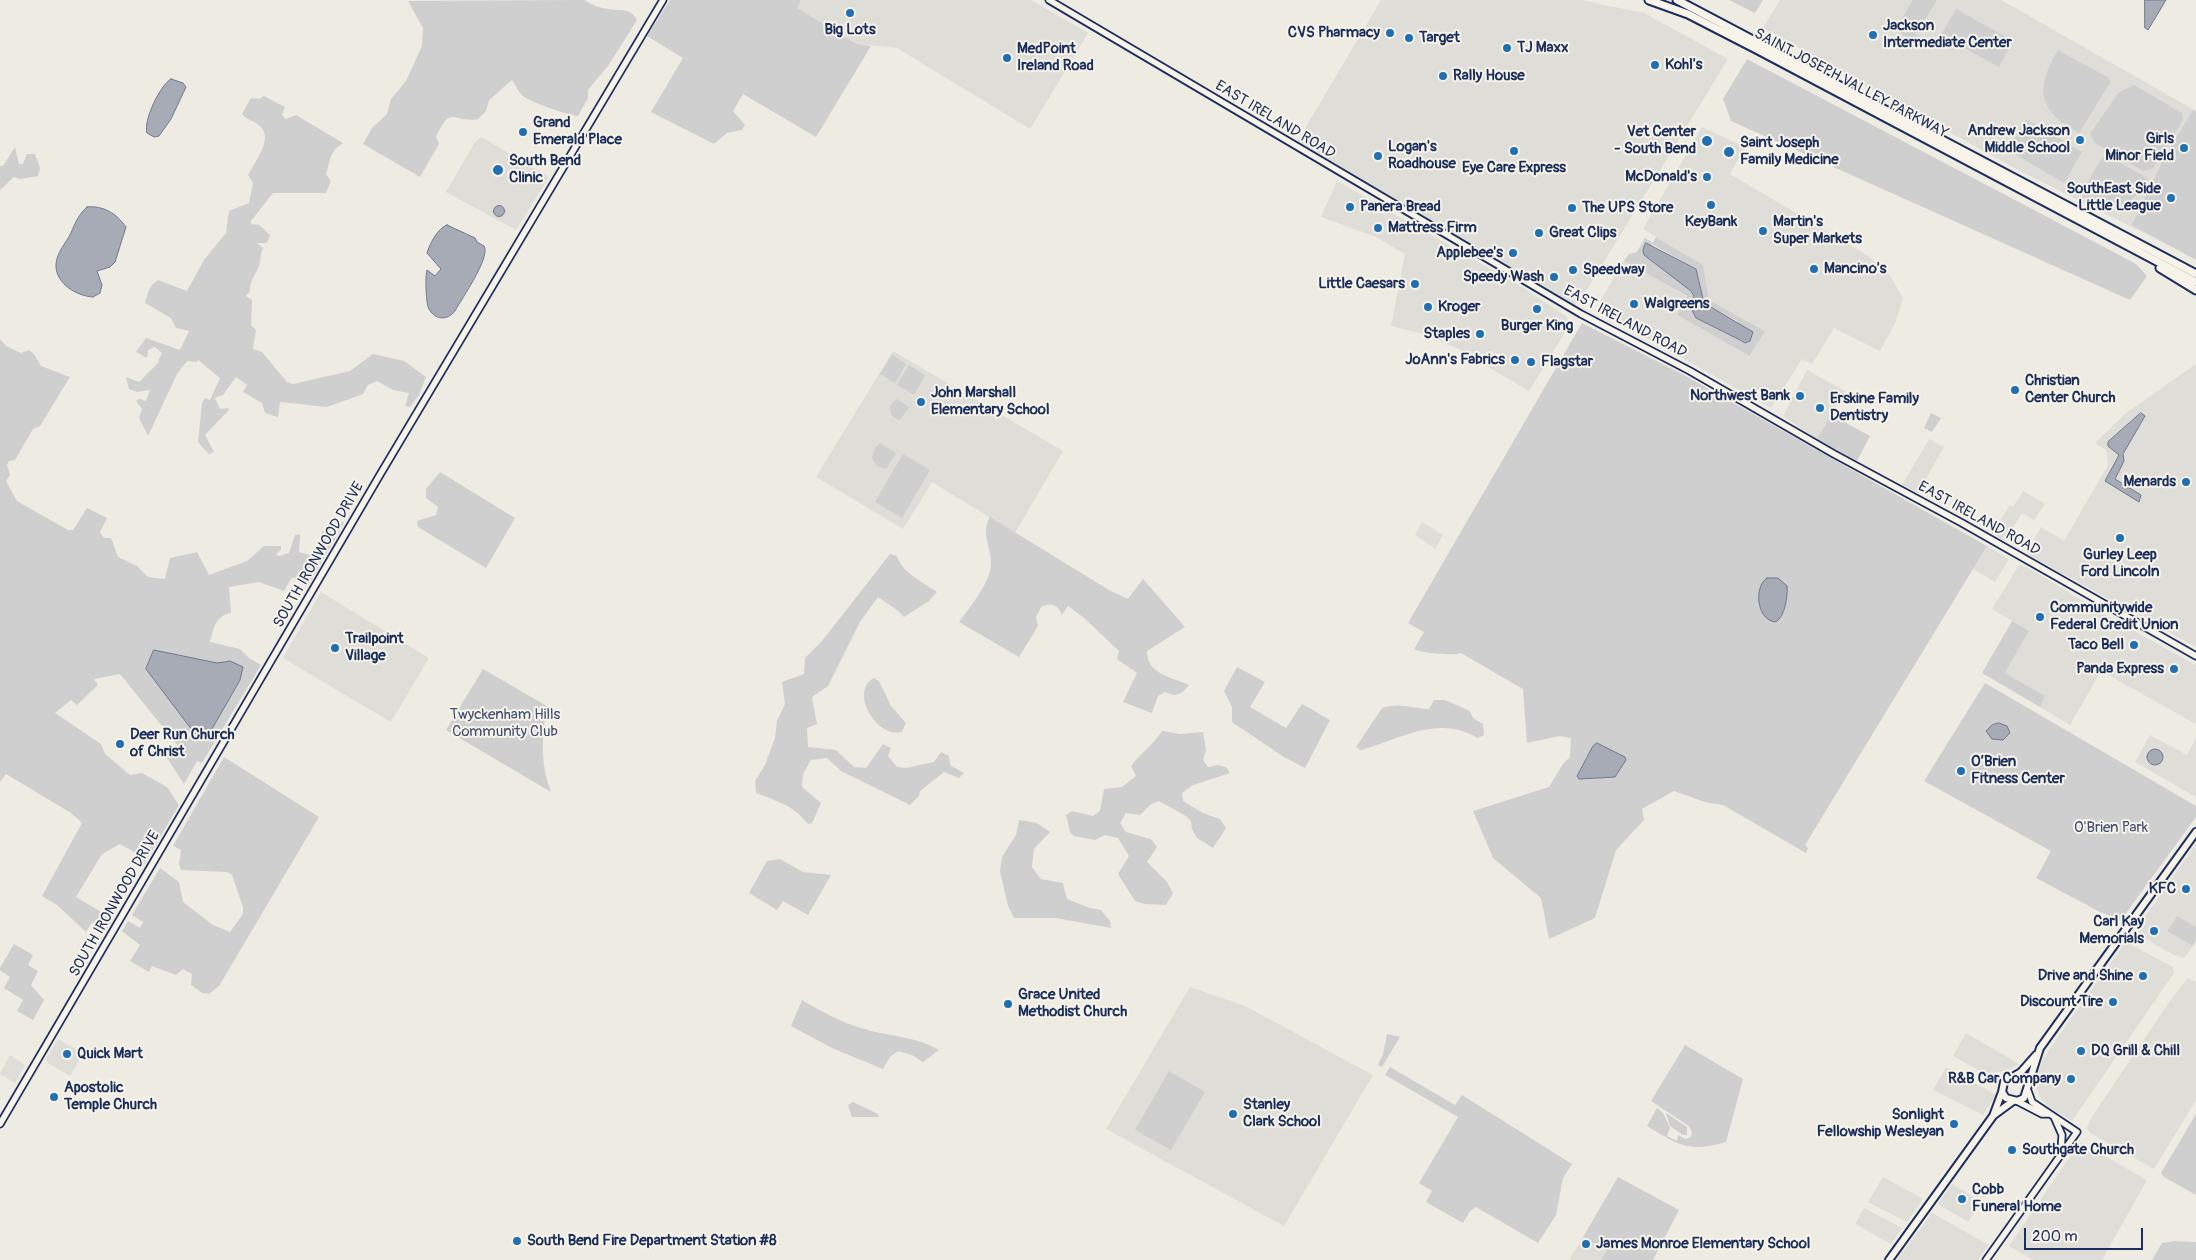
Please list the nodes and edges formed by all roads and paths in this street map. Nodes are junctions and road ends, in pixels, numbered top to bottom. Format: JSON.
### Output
{"nodes":[{"id":1,"x":662,"y":0,"type":"edge"},
{"id":2,"x":1049,"y":0,"type":"edge"},
{"id":3,"x":1649,"y":0,"type":"edge"},
{"id":4,"x":1677,"y":0,"type":"edge"},
{"id":5,"x":2114,"y":238,"type":"junction"},
{"id":6,"x":2196,"y":274,"type":"edge"},
{"id":7,"x":2196,"y":282,"type":"edge"},
{"id":8,"x":2196,"y":290,"type":"edge"},
{"id":9,"x":2196,"y":656,"type":"edge"},
{"id":10,"x":2196,"y":832,"type":"edge"},
{"id":11,"x":2036,"y":1055,"type":"junction"},
{"id":12,"x":2014,"y":1076,"type":"junction"},
{"id":13,"x":2028,"y":1090,"type":"junction"},
{"id":14,"x":2002,"y":1092,"type":"junction"},
{"id":15,"x":2015,"y":1101,"type":"junction"},
{"id":16,"x":2048,"y":1114,"type":"junction"},
{"id":17,"x":1993,"y":1116,"type":"junction"},
{"id":18,"x":2054,"y":1118,"type":"junction"},
{"id":19,"x":0,"y":1124,"type":"edge"},
{"id":20,"x":2060,"y":1156,"type":"junction"},
{"id":21,"x":1889,"y":1260,"type":"edge"},
{"id":22,"x":1986,"y":1260,"type":"edge"}],
"edges":[{"from":1,"to":19,"type":"main road","name":"SOUTH IRONWOOD DRIVE"},
{"from":2,"to":9,"type":"main road","name":"EAST IRELAND ROAD"},
{"from":3,"to":5,"type":"highway","name":"SAINT JOSEPH VALLEY PARKWAY"},
{"from":4,"to":6,"type":"highway","name":"SAINT JOSEPH VALLEY PARKWAY"},
{"from":5,"to":7,"type":"highway","name":"SAINT JOSEPH VALLEY PARKWAY"},
{"from":5,"to":8,"type":"highway"},
{"from":10,"to":11,"type":"main road"},
{"from":11,"to":12,"type":"main road"},
{"from":11,"to":13,"type":"main road"},
{"from":12,"to":13,"type":"main road"},
{"from":12,"to":14,"type":"main road"},
{"from":13,"to":15,"type":"main road"},
{"from":13,"to":16,"type":"main road"},
{"from":14,"to":15,"type":"main road"},
{"from":14,"to":17,"type":"main road"},
{"from":15,"to":16,"type":"main road"},
{"from":15,"to":17,"type":"main road"},
{"from":16,"to":18,"type":"main road"},
{"from":17,"to":21,"type":"main road"},
{"from":18,"to":20,"type":"main road"},
{"from":18,"to":20,"type":"main road"},
{"from":20,"to":22,"type":"main road"}]}
